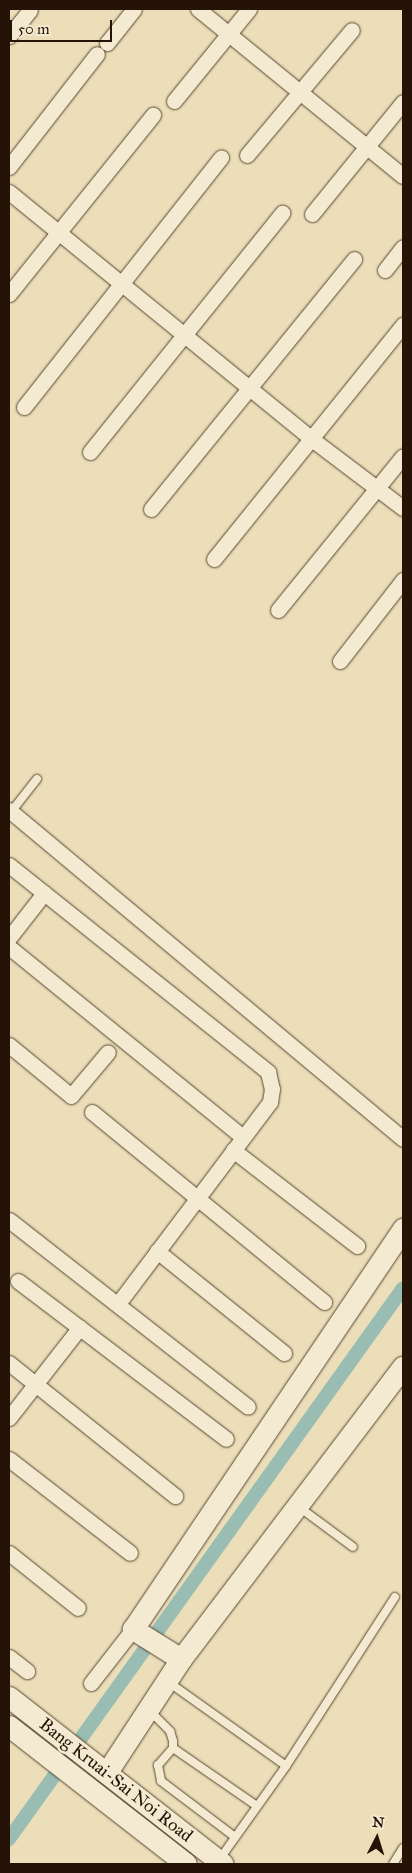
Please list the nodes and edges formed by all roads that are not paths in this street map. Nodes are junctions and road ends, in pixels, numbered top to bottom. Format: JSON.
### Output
{"nodes":[{"id":1,"x":134,"y":9,"type":"edge"},
{"id":2,"x":198,"y":9,"type":"edge"},
{"id":3,"x":250,"y":9,"type":"edge"},
{"id":4,"x":30,"y":10,"type":"edge"},
{"id":5,"x":352,"y":30,"type":"dead end"},
{"id":6,"x":229,"y":34,"type":"junction"},
{"id":7,"x":9,"y":36,"type":"edge"},
{"id":8,"x":300,"y":92,"type":"junction"},
{"id":9,"x":174,"y":101,"type":"dead end"},
{"id":10,"x":403,"y":102,"type":"edge"},
{"id":11,"x":153,"y":115,"type":"dead end"},
{"id":12,"x":368,"y":145,"type":"junction"},
{"id":13,"x":247,"y":155,"type":"dead end"},
{"id":14,"x":221,"y":158,"type":"dead end"},
{"id":15,"x":9,"y":167,"type":"edge"},
{"id":16,"x":403,"y":176,"type":"edge"},
{"id":17,"x":9,"y":192,"type":"edge"},
{"id":18,"x":282,"y":213,"type":"dead end"},
{"id":19,"x":312,"y":214,"type":"dead end"},
{"id":20,"x":58,"y":230,"type":"junction"},
{"id":21,"x":403,"y":247,"type":"edge"},
{"id":22,"x":354,"y":259,"type":"dead end"},
{"id":23,"x":385,"y":270,"type":"dead end"},
{"id":24,"x":124,"y":283,"type":"junction"},
{"id":25,"x":9,"y":294,"type":"edge"},
{"id":26,"x":403,"y":325,"type":"edge"},
{"id":27,"x":186,"y":336,"type":"junction"},
{"id":28,"x":250,"y":387,"type":"junction"},
{"id":29,"x":24,"y":407,"type":"dead end"},
{"id":30,"x":313,"y":440,"type":"junction"},
{"id":31,"x":90,"y":452,"type":"dead end"},
{"id":32,"x":403,"y":456,"type":"edge"},
{"id":33,"x":378,"y":488,"type":"junction"},
{"id":34,"x":403,"y":508,"type":"edge"},
{"id":35,"x":151,"y":509,"type":"dead end"},
{"id":36,"x":214,"y":559,"type":"dead end"},
{"id":37,"x":403,"y":580,"type":"edge"},
{"id":38,"x":278,"y":610,"type":"dead end"},
{"id":39,"x":340,"y":661,"type":"dead end"},
{"id":40,"x":37,"y":779,"type":"dead end"},
{"id":41,"x":10,"y":811,"type":"edge"},
{"id":42,"x":9,"y":865,"type":"edge"},
{"id":43,"x":44,"y":893,"type":"junction"},
{"id":44,"x":9,"y":938,"type":"edge"},
{"id":45,"x":9,"y":948,"type":"edge"},
{"id":46,"x":9,"y":1045,"type":"edge"},
{"id":47,"x":108,"y":1052,"type":"dead end"},
{"id":48,"x":92,"y":1112,"type":"dead end"},
{"id":49,"x":243,"y":1137,"type":"junction"},
{"id":50,"x":403,"y":1139,"type":"edge"},
{"id":51,"x":234,"y":1150,"type":"junction"},
{"id":52,"x":197,"y":1198,"type":"junction"},
{"id":53,"x":9,"y":1220,"type":"edge"},
{"id":54,"x":403,"y":1229,"type":"edge"},
{"id":55,"x":357,"y":1246,"type":"dead end"},
{"id":56,"x":157,"y":1251,"type":"junction"},
{"id":57,"x":18,"y":1281,"type":"dead end"},
{"id":58,"x":324,"y":1302,"type":"dead end"},
{"id":59,"x":118,"y":1304,"type":"junction"},
{"id":60,"x":80,"y":1327,"type":"junction"},
{"id":61,"x":284,"y":1352,"type":"dead end"},
{"id":62,"x":9,"y":1364,"type":"edge"},
{"id":63,"x":403,"y":1369,"type":"edge"},
{"id":64,"x":35,"y":1385,"type":"junction"},
{"id":65,"x":248,"y":1407,"type":"dead end"},
{"id":66,"x":9,"y":1418,"type":"edge"},
{"id":67,"x":226,"y":1439,"type":"dead end"},
{"id":68,"x":9,"y":1459,"type":"edge"},
{"id":69,"x":175,"y":1496,"type":"dead end"},
{"id":70,"x":297,"y":1506,"type":"junction"},
{"id":71,"x":353,"y":1547,"type":"dead end"},
{"id":72,"x":9,"y":1553,"type":"edge"},
{"id":73,"x":130,"y":1553,"type":"dead end"},
{"id":74,"x":395,"y":1597,"type":"dead end"},
{"id":75,"x":78,"y":1608,"type":"dead end"},
{"id":76,"x":146,"y":1638,"type":"junction"},
{"id":77,"x":9,"y":1657,"type":"edge"},
{"id":78,"x":181,"y":1659,"type":"junction"},
{"id":79,"x":26,"y":1671,"type":"dead end"},
{"id":80,"x":166,"y":1680,"type":"junction"},
{"id":81,"x":91,"y":1684,"type":"dead end"},
{"id":82,"x":9,"y":1697,"type":"edge"},
{"id":83,"x":148,"y":1709,"type":"junction"},
{"id":84,"x":11,"y":1727,"type":"edge"},
{"id":85,"x":173,"y":1748,"type":"junction"},
{"id":86,"x":286,"y":1766,"type":"junction"},
{"id":87,"x":107,"y":1772,"type":"junction"},
{"id":88,"x":257,"y":1806,"type":"junction"},
{"id":89,"x":235,"y":1837,"type":"junction"},
{"id":90,"x":403,"y":1848,"type":"edge"},
{"id":91,"x":221,"y":1862,"type":"edge"},
{"id":92,"x":186,"y":1864,"type":"edge"},
{"id":93,"x":393,"y":1864,"type":"edge"}],
"edges":[{"from":1,"to":15,"type":"street"},
{"from":2,"to":6,"type":"street"},
{"from":3,"to":6,"type":"street"},
{"from":4,"to":7,"type":"street"},
{"from":5,"to":8,"type":"street"},
{"from":6,"to":8,"type":"street"},
{"from":6,"to":9,"type":"street"},
{"from":8,"to":12,"type":"street"},
{"from":8,"to":13,"type":"street"},
{"from":10,"to":12,"type":"street"},
{"from":11,"to":20,"type":"street"},
{"from":12,"to":16,"type":"street"},
{"from":12,"to":19,"type":"street"},
{"from":14,"to":24,"type":"street"},
{"from":17,"to":20,"type":"street"},
{"from":18,"to":27,"type":"street"},
{"from":20,"to":24,"type":"street"},
{"from":20,"to":25,"type":"street"},
{"from":21,"to":23,"type":"street"},
{"from":22,"to":28,"type":"street"},
{"from":24,"to":27,"type":"street"},
{"from":24,"to":29,"type":"street"},
{"from":26,"to":30,"type":"street"},
{"from":27,"to":28,"type":"street"},
{"from":27,"to":31,"type":"street"},
{"from":28,"to":30,"type":"street"},
{"from":28,"to":35,"type":"street"},
{"from":30,"to":33,"type":"street"},
{"from":30,"to":36,"type":"street"},
{"from":32,"to":33,"type":"street"},
{"from":33,"to":34,"type":"street"},
{"from":33,"to":38,"type":"street"},
{"from":37,"to":39,"type":"street"},
{"from":40,"to":41,"type":"lane"},
{"from":41,"to":50,"type":"street"},
{"from":42,"to":43,"type":"street"},
{"from":43,"to":44,"type":"street"},
{"from":43,"to":49,"type":"street"},
{"from":45,"to":49,"type":"street"},
{"from":46,"to":47,"type":"street"},
{"from":48,"to":52,"type":"street"},
{"from":49,"to":51,"type":"street"},
{"from":51,"to":52,"type":"street"},
{"from":51,"to":55,"type":"street"},
{"from":52,"to":56,"type":"street"},
{"from":52,"to":58,"type":"street"},
{"from":53,"to":59,"type":"street"},
{"from":54,"to":76,"type":"street"},
{"from":56,"to":59,"type":"street"},
{"from":56,"to":61,"type":"street"},
{"from":57,"to":60,"type":"street"},
{"from":59,"to":65,"type":"street"},
{"from":60,"to":64,"type":"street"},
{"from":60,"to":67,"type":"street"},
{"from":62,"to":64,"type":"street"},
{"from":63,"to":70,"type":"street"},
{"from":64,"to":66,"type":"street"},
{"from":64,"to":69,"type":"street"},
{"from":68,"to":73,"type":"street"},
{"from":70,"to":71,"type":"lane"},
{"from":70,"to":78,"type":"street"},
{"from":72,"to":75,"type":"street"},
{"from":74,"to":86,"type":"lane"},
{"from":76,"to":78,"type":"street"},
{"from":76,"to":81,"type":"street"},
{"from":77,"to":79,"type":"street"},
{"from":78,"to":80,"type":"street"},
{"from":80,"to":83,"type":"street"},
{"from":80,"to":86,"type":"lane"},
{"from":82,"to":87,"type":"street","name":"Bang Kruai-Sai Noi Road"},
{"from":83,"to":85,"type":"lane"},
{"from":83,"to":87,"type":"street"},
{"from":84,"to":92,"type":"street","name":"Bang Kruai-Sai Noi Road"},
{"from":85,"to":88,"type":"lane"},
{"from":85,"to":89,"type":"lane"},
{"from":86,"to":88,"type":"lane"},
{"from":87,"to":91,"type":"street","name":"Bang Kruai-Sai Noi Road"},
{"from":88,"to":89,"type":"lane"},
{"from":89,"to":91,"type":"lane"},
{"from":90,"to":93,"type":"lane"}]}
